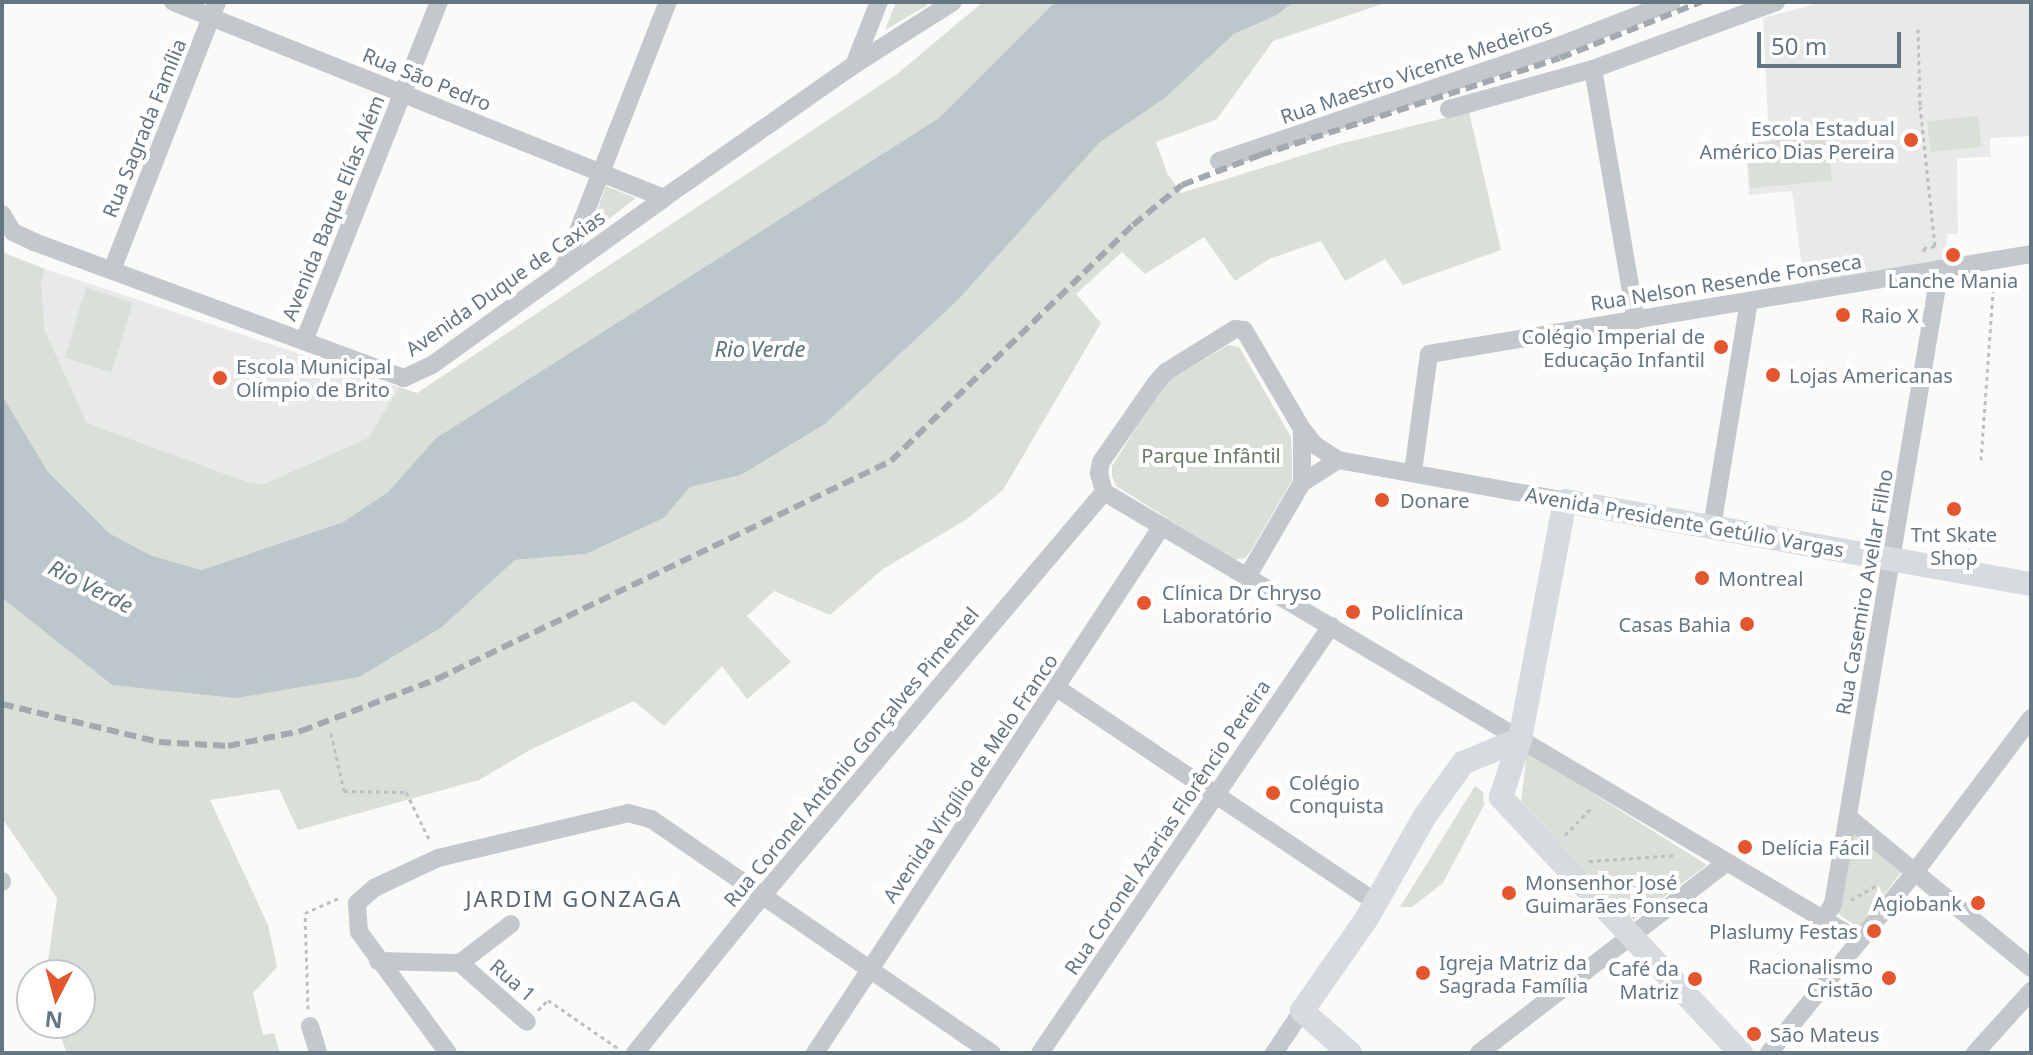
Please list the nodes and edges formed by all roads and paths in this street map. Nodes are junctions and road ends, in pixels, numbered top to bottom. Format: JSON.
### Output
{"nodes":[{"id":1,"x":173,"y":2,"type":"edge"},
{"id":2,"x":439,"y":2,"type":"edge"},
{"id":3,"x":668,"y":2,"type":"edge"},
{"id":4,"x":879,"y":2,"type":"edge"},
{"id":5,"x":953,"y":2,"type":"edge"},
{"id":6,"x":1672,"y":2,"type":"edge"},
{"id":7,"x":1776,"y":2,"type":"edge"},
{"id":8,"x":214,"y":10,"type":"edge"},
{"id":9,"x":1918,"y":29,"type":"dead end"},
{"id":10,"x":854,"y":65,"type":"junction"},
{"id":11,"x":1593,"y":69,"type":"junction"},
{"id":12,"x":403,"y":93,"type":"junction"},
{"id":13,"x":1449,"y":109,"type":"dead end"},
{"id":14,"x":1219,"y":161,"type":"dead end"},
{"id":15,"x":601,"y":173,"type":"junction"},
{"id":16,"x":664,"y":198,"type":"junction"},
{"id":17,"x":2,"y":214,"type":"edge"},
{"id":18,"x":2031,"y":254,"type":"edge"},
{"id":19,"x":1996,"y":260,"type":"junction"},
{"id":20,"x":112,"y":270,"type":"junction"},
{"id":21,"x":1932,"y":270,"type":"junction"},
{"id":22,"x":562,"y":272,"type":"junction"},
{"id":23,"x":1749,"y":301,"type":"junction"},
{"id":24,"x":1636,"y":320,"type":"junction"},
{"id":25,"x":304,"y":341,"type":"junction"},
{"id":26,"x":1302,"y":429,"type":"junction"},
{"id":27,"x":1338,"y":460,"type":"junction"},
{"id":28,"x":1981,"y":460,"type":"dead end"},
{"id":29,"x":1413,"y":472,"type":"junction"},
{"id":30,"x":1302,"y":483,"type":"junction"},
{"id":31,"x":1104,"y":492,"type":"junction"},
{"id":32,"x":1565,"y":501,"type":"junction"},
{"id":33,"x":1162,"y":526,"type":"junction"},
{"id":34,"x":1712,"y":527,"type":"junction"},
{"id":35,"x":1891,"y":559,"type":"junction"},
{"id":36,"x":1247,"y":577,"type":"junction"},
{"id":37,"x":2031,"y":584,"type":"edge"},
{"id":38,"x":1331,"y":626,"type":"junction"},
{"id":39,"x":1057,"y":688,"type":"junction"},
{"id":40,"x":2031,"y":718,"type":"edge"},
{"id":41,"x":331,"y":733,"type":"dead end"},
{"id":42,"x":1520,"y":739,"type":"junction"},
{"id":43,"x":1608,"y":791,"type":"junction"},
{"id":44,"x":1217,"y":794,"type":"junction"},
{"id":45,"x":1848,"y":817,"type":"junction"},
{"id":46,"x":1709,"y":851,"type":"junction"},
{"id":47,"x":1558,"y":856,"type":"junction"},
{"id":48,"x":438,"y":858,"type":"junction"},
{"id":49,"x":1727,"y":862,"type":"junction"},
{"id":50,"x":1915,"y":872,"type":"junction"},
{"id":51,"x":763,"y":895,"type":"junction"},
{"id":52,"x":1851,"y":901,"type":"dead end"},
{"id":53,"x":357,"y":903,"type":"junction"},
{"id":54,"x":1377,"y":903,"type":"junction"},
{"id":55,"x":1823,"y":920,"type":"junction"},
{"id":56,"x":511,"y":924,"type":"dead end"},
{"id":57,"x":1633,"y":935,"type":"junction"},
{"id":58,"x":1860,"y":941,"type":"junction"},
{"id":59,"x":378,"y":961,"type":"junction"},
{"id":60,"x":460,"y":963,"type":"junction"},
{"id":61,"x":2031,"y":968,"type":"edge"},
{"id":62,"x":870,"y":969,"type":"junction"},
{"id":63,"x":2031,"y":991,"type":"edge"},
{"id":64,"x":548,"y":1000,"type":"dead end"},
{"id":65,"x":1302,"y":1011,"type":"junction"},
{"id":66,"x":527,"y":1022,"type":"dead end"},
{"id":67,"x":310,"y":1026,"type":"joint"},
{"id":68,"x":318,"y":1053,"type":"edge"},
{"id":69,"x":448,"y":1053,"type":"edge"},
{"id":70,"x":626,"y":1053,"type":"edge"},
{"id":71,"x":635,"y":1053,"type":"edge"},
{"id":72,"x":815,"y":1053,"type":"edge"},
{"id":73,"x":992,"y":1053,"type":"edge"},
{"id":74,"x":1040,"y":1053,"type":"edge"},
{"id":75,"x":1274,"y":1053,"type":"edge"},
{"id":76,"x":1350,"y":1053,"type":"edge"},
{"id":77,"x":1479,"y":1053,"type":"edge"},
{"id":78,"x":1741,"y":1053,"type":"edge"},
{"id":79,"x":1769,"y":1053,"type":"edge"},
{"id":80,"x":1975,"y":1053,"type":"edge"}],
"edges":[{"from":1,"to":8,"type":"street","name":"Rua São Pedro"},
{"from":2,"to":12,"type":"street","name":"Avenida Baque Elías Além"},
{"from":3,"to":15,"type":"street"},
{"from":4,"to":10,"type":"street"},
{"from":5,"to":10,"type":"street","name":"Avenida Duque de Caxias"},
{"from":6,"to":14,"type":"street","name":"Rua Maestro Vicente Medeiros"},
{"from":7,"to":11,"type":"street"},
{"from":8,"to":12,"type":"street","name":"Rua São Pedro"},
{"from":8,"to":20,"type":"street","name":"Rua Sagrada Família"},
{"from":9,"to":21,"type":"path"},
{"from":10,"to":16,"type":"street","name":"Avenida Duque de Caxias"},
{"from":11,"to":13,"type":"street"},
{"from":11,"to":24,"type":"street"},
{"from":12,"to":15,"type":"street","name":"Rua São Pedro"},
{"from":12,"to":25,"type":"street","name":"Avenida Baque Elías Além"},
{"from":15,"to":16,"type":"street","name":"Rua São Pedro"},
{"from":15,"to":22,"type":"street"},
{"from":16,"to":22,"type":"street","name":"Avenida Duque de Caxias"},
{"from":17,"to":20,"type":"street","name":"Avenida Duque de Caxias"},
{"from":18,"to":19,"type":"street","name":"Rua Nelson Resende Fonseca"},
{"from":19,"to":21,"type":"street","name":"Rua Nelson Resende Fonseca"},
{"from":19,"to":28,"type":"path"},
{"from":20,"to":25,"type":"street","name":"Avenida Duque de Caxias"},
{"from":21,"to":23,"type":"street","name":"Rua Nelson Resende Fonseca"},
{"from":21,"to":35,"type":"street","name":"Rua Casemiro Avellar Filho"},
{"from":22,"to":25,"type":"street","name":"Avenida Duque de Caxias"},
{"from":23,"to":24,"type":"street","name":"Rua Nelson Resende Fonseca"},
{"from":23,"to":34,"type":"street"},
{"from":24,"to":29,"type":"street","name":"Rua Nelson Resende Fonseca"},
{"from":26,"to":27,"type":"street","name":"Avenida Presidente Getúlio Vargas"},
{"from":26,"to":30,"type":"street"},
{"from":26,"to":31,"type":"street"},
{"from":27,"to":29,"type":"street","name":"Avenida Presidente Getúlio Vargas"},
{"from":27,"to":30,"type":"street"},
{"from":29,"to":32,"type":"street","name":"Avenida Presidente Getúlio Vargas"},
{"from":30,"to":36,"type":"street"},
{"from":31,"to":33,"type":"street"},
{"from":31,"to":51,"type":"street","name":"Rua Coronel Antônio Gonçalves Pimentel"},
{"from":32,"to":34,"type":"street","name":"Avenida Presidente Getúlio Vargas"},
{"from":32,"to":42,"type":"street"},
{"from":33,"to":36,"type":"street"},
{"from":33,"to":39,"type":"street","name":"Avenida Virgílio de Melo Franco"},
{"from":34,"to":35,"type":"street","name":"Avenida Presidente Getúlio Vargas"},
{"from":35,"to":37,"type":"street","name":"Avenida Presidente Getúlio Vargas"},
{"from":35,"to":45,"type":"street","name":"Rua Casemiro Avellar Filho"},
{"from":36,"to":38,"type":"street"},
{"from":38,"to":42,"type":"street"},
{"from":38,"to":44,"type":"street","name":"Rua Coronel Azarias Florêncio Pereira"},
{"from":39,"to":44,"type":"street"},
{"from":39,"to":62,"type":"street","name":"Avenida Virgílio de Melo Franco"},
{"from":40,"to":50,"type":"street"},
{"from":41,"to":48,"type":"path"},
{"from":42,"to":43,"type":"street"},
{"from":42,"to":47,"type":"street"},
{"from":42,"to":54,"type":"street"},
{"from":43,"to":46,"type":"street"},
{"from":43,"to":47,"type":"path"},
{"from":44,"to":54,"type":"street"},
{"from":44,"to":74,"type":"street","name":"Rua Coronel Azarias Florêncio Pereira"},
{"from":45,"to":50,"type":"street"},
{"from":45,"to":55,"type":"street","name":"Rua Casemiro Avellar Filho"},
{"from":46,"to":47,"type":"path"},
{"from":46,"to":49,"type":"street"},
{"from":47,"to":57,"type":"street"},
{"from":48,"to":51,"type":"street"},
{"from":48,"to":53,"type":"street"},
{"from":49,"to":55,"type":"street"},
{"from":49,"to":57,"type":"street"},
{"from":50,"to":52,"type":"path"},
{"from":50,"to":58,"type":"street"},
{"from":50,"to":61,"type":"street"},
{"from":51,"to":62,"type":"street"},
{"from":51,"to":71,"type":"street","name":"Rua Coronel Antônio Gonçalves Pimentel"},
{"from":53,"to":59,"type":"street"},
{"from":53,"to":67,"type":"path"},
{"from":54,"to":65,"type":"street"},
{"from":55,"to":58,"type":"street"},
{"from":56,"to":60,"type":"street"},
{"from":57,"to":77,"type":"street"},
{"from":57,"to":78,"type":"street"},
{"from":58,"to":79,"type":"street"},
{"from":59,"to":60,"type":"street","name":"Rua 1"},
{"from":59,"to":69,"type":"street"},
{"from":60,"to":66,"type":"street","name":"Rua 1"},
{"from":62,"to":72,"type":"street","name":"Avenida Virgílio de Melo Franco"},
{"from":62,"to":73,"type":"street"},
{"from":63,"to":80,"type":"street"},
{"from":64,"to":70,"type":"path"},
{"from":65,"to":75,"type":"street"},
{"from":65,"to":76,"type":"street"},
{"from":67,"to":68,"type":"street"}]}
